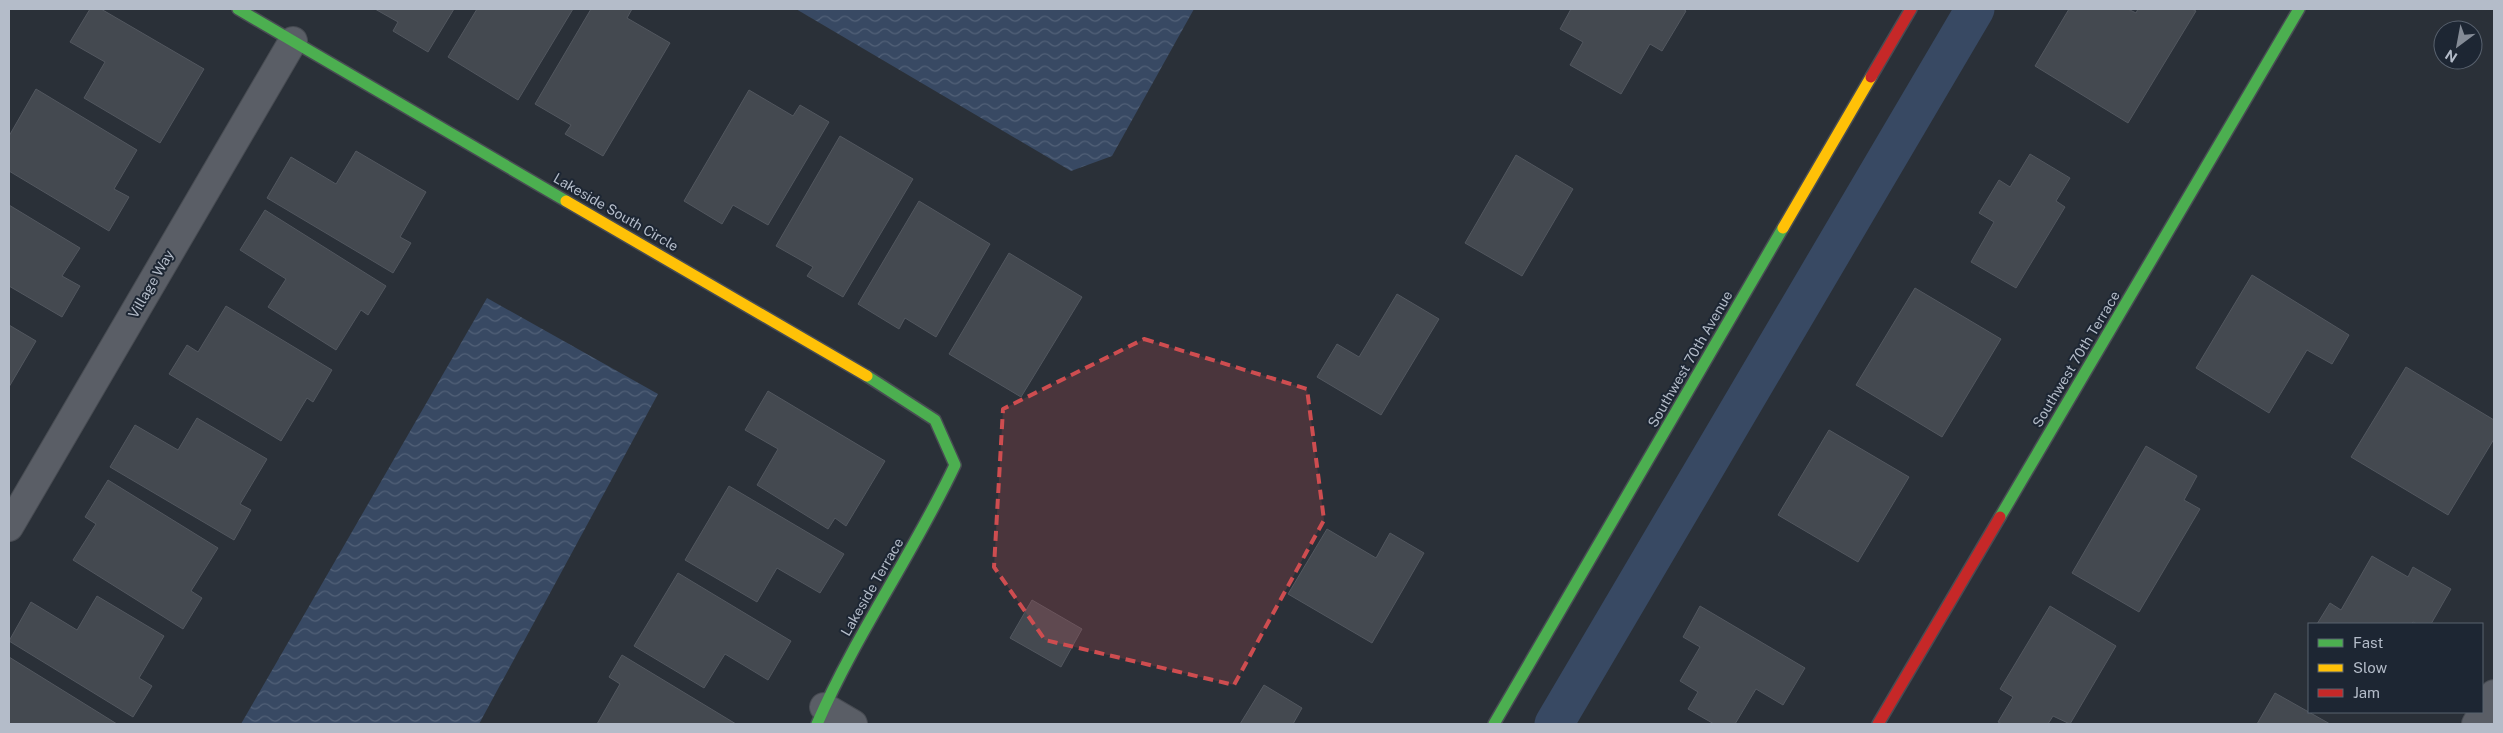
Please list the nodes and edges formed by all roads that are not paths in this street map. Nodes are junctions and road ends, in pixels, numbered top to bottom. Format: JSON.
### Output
{"nodes":[{"id":1,"x":238,"y":9,"type":"edge"},
{"id":2,"x":1911,"y":9,"type":"edge"},
{"id":3,"x":2299,"y":9,"type":"edge"},
{"id":4,"x":293,"y":41,"type":"junction"},
{"id":5,"x":955,"y":465,"type":"joint"},
{"id":6,"x":9,"y":527,"type":"edge"},
{"id":7,"x":2494,"y":694,"type":"edge"},
{"id":8,"x":2483,"y":712,"type":"edge"},
{"id":9,"x":2483,"y":713,"type":"edge"},
{"id":10,"x":821,"y":716,"type":"edge"},
{"id":11,"x":853,"y":724,"type":"edge"},
{"id":12,"x":1494,"y":724,"type":"edge"},
{"id":13,"x":1878,"y":724,"type":"edge"},
{"id":14,"x":2476,"y":724,"type":"edge"}],
"edges":[{"from":1,"to":4,"type":"street","name":"Lakeside South Circle"},
{"from":2,"to":12,"type":"street","name":"Southwest 70th Avenue"},
{"from":3,"to":13,"type":"street","name":"Southwest 70th Terrace"},
{"from":4,"to":5,"type":"street","name":"Lakeside South Circle"},
{"from":4,"to":6,"type":"street","name":"Village Way"},
{"from":5,"to":10,"type":"street","name":"Lakeside Terrace"},
{"from":7,"to":8,"type":"street"},
{"from":9,"to":14,"type":"street"},
{"from":10,"to":11,"type":"street"}]}
